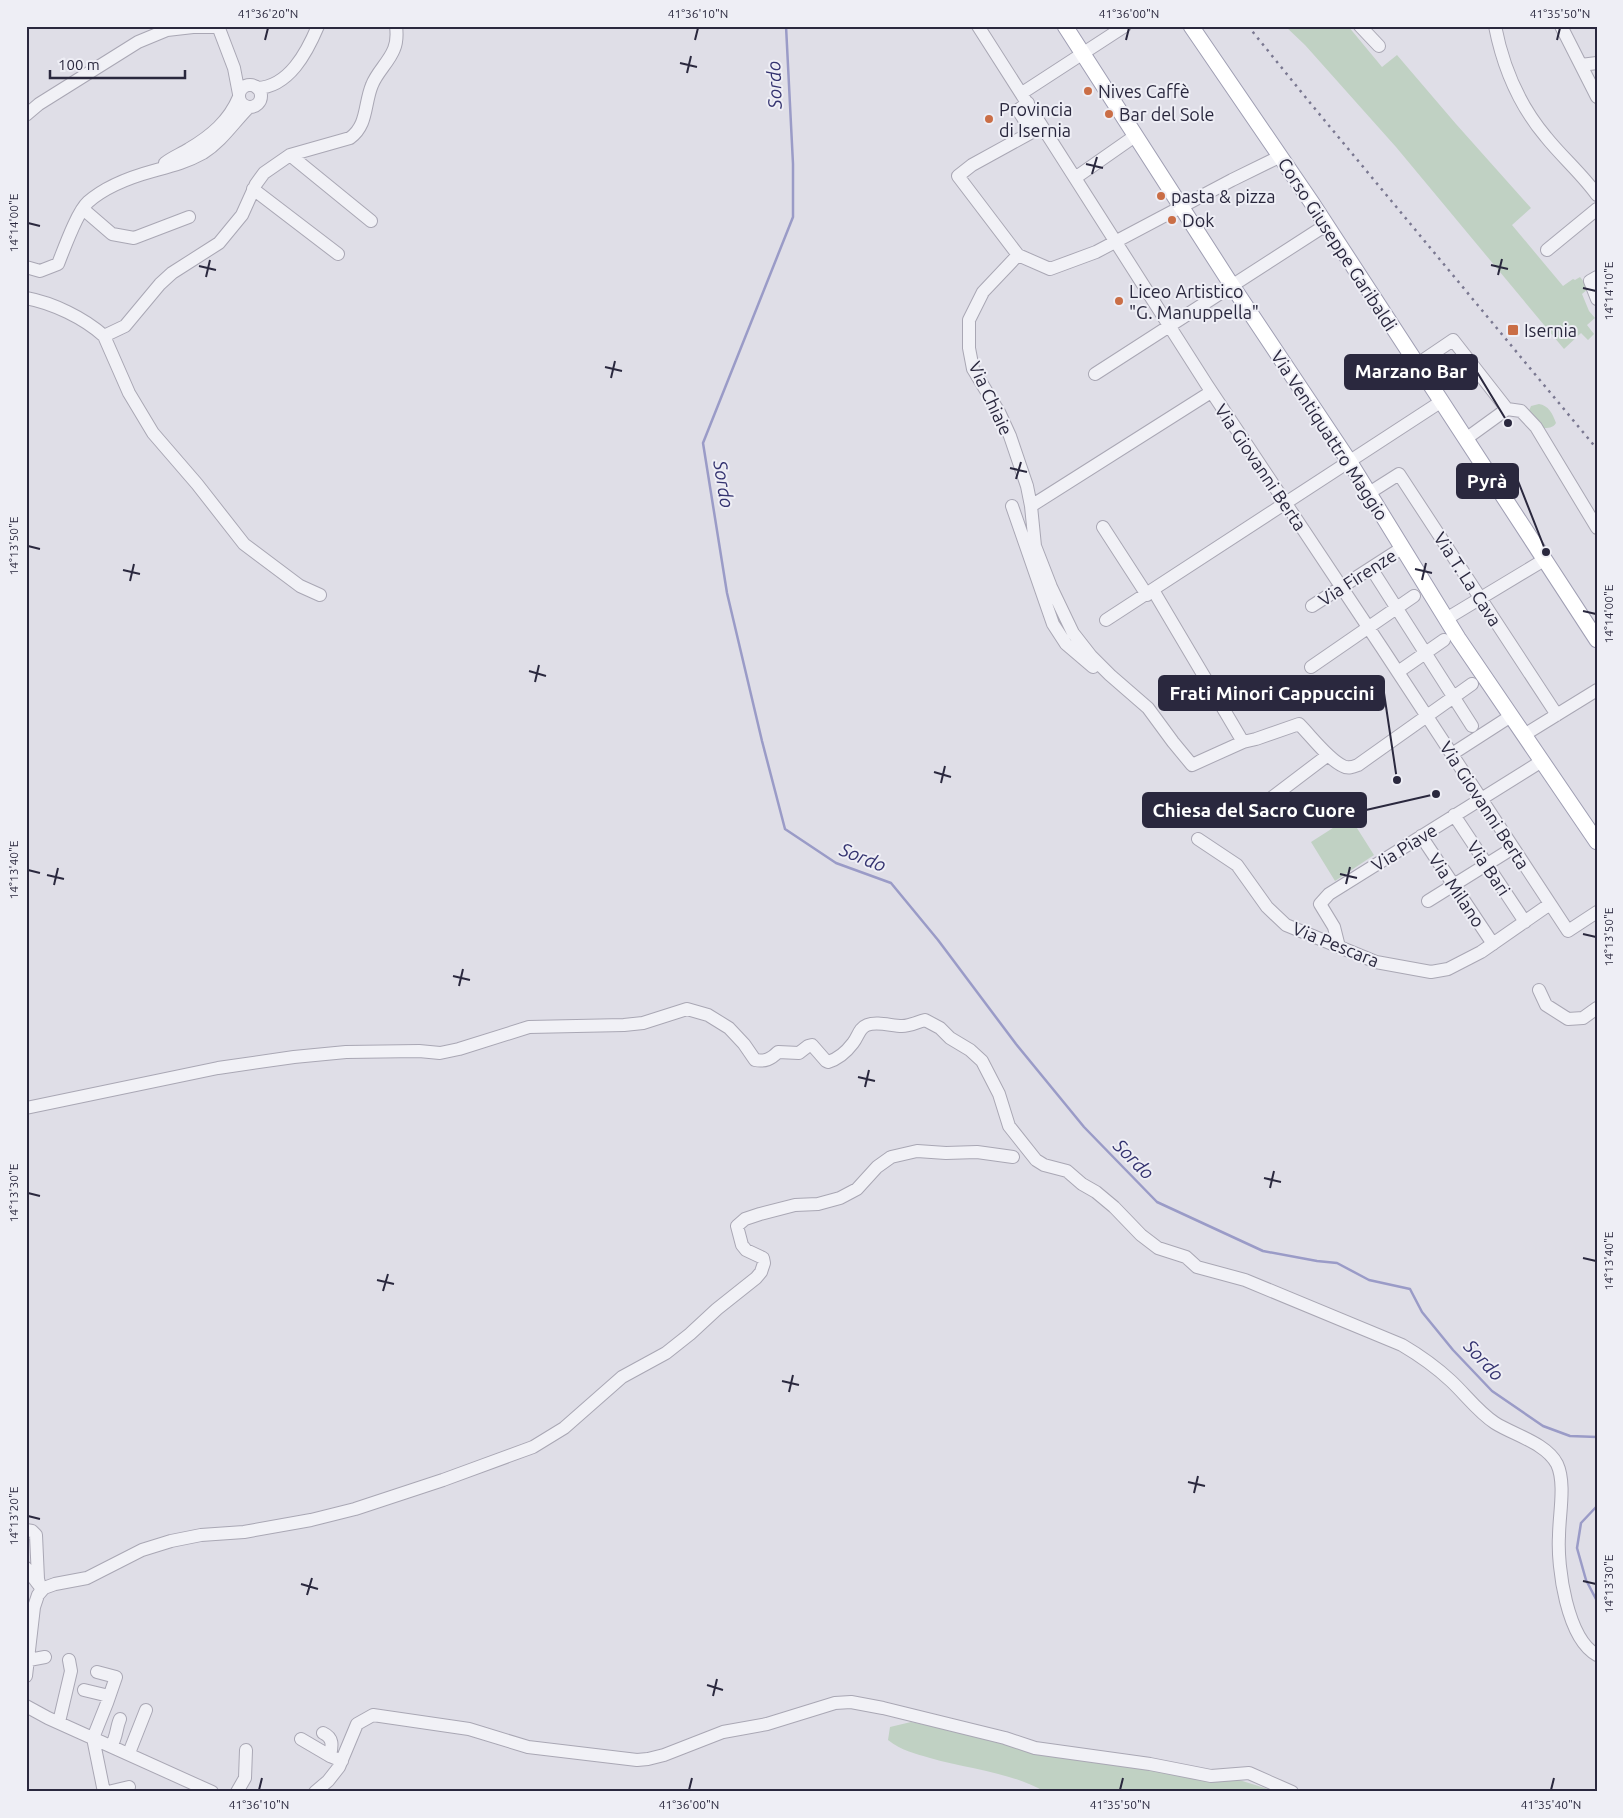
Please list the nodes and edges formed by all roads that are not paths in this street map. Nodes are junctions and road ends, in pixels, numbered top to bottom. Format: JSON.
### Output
{"nodes":[{"id":1,"x":318,"y":26,"type":"edge"},
{"id":2,"x":396,"y":26,"type":"edge"},
{"id":3,"x":978,"y":26,"type":"edge"},
{"id":4,"x":1064,"y":26,"type":"edge"},
{"id":5,"x":1125,"y":26,"type":"edge"},
{"id":6,"x":1192,"y":26,"type":"edge"},
{"id":7,"x":1360,"y":26,"type":"edge"},
{"id":8,"x":1495,"y":26,"type":"edge"},
{"id":9,"x":1561,"y":26,"type":"edge"},
{"id":10,"x":218,"y":27,"type":"edge"},
{"id":11,"x":1379,"y":46,"type":"dead end"},
{"id":12,"x":1083,"y":54,"type":"junction"},
{"id":13,"x":1597,"y":63,"type":"edge"},
{"id":14,"x":1581,"y":65,"type":"junction"},
{"id":15,"x":234,"y":68,"type":"junction"},
{"id":16,"x":255,"y":87,"type":"junction"},
{"id":17,"x":239,"y":95,"type":"junction"},
{"id":18,"x":1597,"y":97,"type":"edge"},
{"id":19,"x":1025,"y":98,"type":"junction"},
{"id":20,"x":249,"y":107,"type":"junction"},
{"id":21,"x":26,"y":115,"type":"edge"},
{"id":22,"x":1136,"y":136,"type":"junction"},
{"id":23,"x":290,"y":155,"type":"junction"},
{"id":24,"x":1281,"y":156,"type":"junction"},
{"id":25,"x":155,"y":170,"type":"junction"},
{"id":26,"x":1075,"y":178,"type":"junction"},
{"id":27,"x":253,"y":189,"type":"junction"},
{"id":28,"x":1597,"y":195,"type":"edge"},
{"id":29,"x":1182,"y":206,"type":"junction"},
{"id":30,"x":83,"y":209,"type":"junction"},
{"id":31,"x":1597,"y":209,"type":"edge"},
{"id":32,"x":189,"y":217,"type":"dead end"},
{"id":33,"x":371,"y":221,"type":"dead end"},
{"id":34,"x":1326,"y":225,"type":"junction"},
{"id":35,"x":1115,"y":242,"type":"junction"},
{"id":36,"x":1547,"y":250,"type":"dead end"},
{"id":37,"x":338,"y":254,"type":"dead end"},
{"id":38,"x":1018,"y":254,"type":"junction"},
{"id":39,"x":26,"y":267,"type":"edge"},
{"id":40,"x":1597,"y":277,"type":"edge"},
{"id":41,"x":1232,"y":285,"type":"junction"},
{"id":42,"x":26,"y":298,"type":"edge"},
{"id":43,"x":1597,"y":299,"type":"edge"},
{"id":44,"x":1169,"y":325,"type":"junction"},
{"id":45,"x":104,"y":336,"type":"junction"},
{"id":46,"x":1416,"y":362,"type":"junction"},
{"id":47,"x":1096,"y":374,"type":"dead end"},
{"id":48,"x":1211,"y":392,"type":"junction"},
{"id":49,"x":1442,"y":401,"type":"junction"},
{"id":50,"x":1507,"y":409,"type":"junction"},
{"id":51,"x":1467,"y":438,"type":"junction"},
{"id":52,"x":1349,"y":461,"type":"junction"},
{"id":53,"x":1368,"y":493,"type":"junction"},
{"id":54,"x":1284,"y":503,"type":"junction"},
{"id":55,"x":1012,"y":506,"type":"dead end"},
{"id":56,"x":1031,"y":506,"type":"junction"},
{"id":57,"x":1102,"y":527,"type":"dead end"},
{"id":58,"x":1597,"y":528,"type":"edge"},
{"id":59,"x":1402,"y":548,"type":"junction"},
{"id":60,"x":1544,"y":560,"type":"junction"},
{"id":61,"x":1371,"y":568,"type":"junction"},
{"id":62,"x":1341,"y":587,"type":"junction"},
{"id":63,"x":1150,"y":593,"type":"junction"},
{"id":64,"x":320,"y":595,"type":"dead end"},
{"id":65,"x":1414,"y":596,"type":"dead end"},
{"id":66,"x":1481,"y":598,"type":"junction"},
{"id":67,"x":1312,"y":606,"type":"dead end"},
{"id":68,"x":1397,"y":608,"type":"junction"},
{"id":69,"x":1446,"y":619,"type":"junction"},
{"id":70,"x":1106,"y":620,"type":"dead end"},
{"id":71,"x":1369,"y":628,"type":"junction"},
{"id":72,"x":1444,"y":640,"type":"dead end"},
{"id":73,"x":1597,"y":640,"type":"edge"},
{"id":74,"x":1425,"y":653,"type":"junction"},
{"id":75,"x":1311,"y":667,"type":"dead end"},
{"id":76,"x":1398,"y":672,"type":"junction"},
{"id":77,"x":1110,"y":675,"type":"junction"},
{"id":78,"x":1472,"y":684,"type":"dead end"},
{"id":79,"x":1597,"y":690,"type":"edge"},
{"id":80,"x":1453,"y":697,"type":"junction"},
{"id":81,"x":1557,"y":715,"type":"junction"},
{"id":82,"x":1427,"y":716,"type":"junction"},
{"id":83,"x":1511,"y":716,"type":"junction"},
{"id":84,"x":1472,"y":726,"type":"dead end"},
{"id":85,"x":1524,"y":735,"type":"junction"},
{"id":86,"x":1243,"y":742,"type":"junction"},
{"id":87,"x":1452,"y":754,"type":"junction"},
{"id":88,"x":1328,"y":755,"type":"junction"},
{"id":89,"x":1542,"y":761,"type":"junction"},
{"id":90,"x":1481,"y":798,"type":"junction"},
{"id":91,"x":1262,"y":805,"type":"dead end"},
{"id":92,"x":1454,"y":815,"type":"junction"},
{"id":93,"x":1421,"y":836,"type":"junction"},
{"id":94,"x":1198,"y":839,"type":"dead end"},
{"id":95,"x":1597,"y":842,"type":"edge"},
{"id":96,"x":1513,"y":848,"type":"junction"},
{"id":97,"x":1486,"y":864,"type":"junction"},
{"id":98,"x":1454,"y":885,"type":"junction"},
{"id":99,"x":1428,"y":901,"type":"dead end"},
{"id":100,"x":1550,"y":904,"type":"junction"},
{"id":101,"x":1597,"y":912,"type":"edge"},
{"id":102,"x":1525,"y":922,"type":"junction"},
{"id":103,"x":1493,"y":944,"type":"junction"},
{"id":104,"x":1339,"y":947,"type":"junction"},
{"id":105,"x":1539,"y":990,"type":"dead end"},
{"id":106,"x":1597,"y":1008,"type":"edge"},
{"id":107,"x":26,"y":1108,"type":"edge"},
{"id":108,"x":1013,"y":1157,"type":"dead end"},
{"id":109,"x":26,"y":1530,"type":"edge"},
{"id":110,"x":31,"y":1551,"type":"edge"},
{"id":111,"x":26,"y":1568,"type":"edge"},
{"id":112,"x":40,"y":1588,"type":"junction"},
{"id":113,"x":1597,"y":1655,"type":"edge"},
{"id":114,"x":45,"y":1657,"type":"dead end"},
{"id":115,"x":28,"y":1660,"type":"junction"},
{"id":116,"x":69,"y":1660,"type":"dead end"},
{"id":117,"x":97,"y":1672,"type":"dead end"},
{"id":118,"x":26,"y":1676,"type":"edge"},
{"id":119,"x":84,"y":1690,"type":"dead end"},
{"id":120,"x":109,"y":1696,"type":"junction"},
{"id":121,"x":26,"y":1706,"type":"edge"},
{"id":122,"x":146,"y":1710,"type":"dead end"},
{"id":123,"x":120,"y":1719,"type":"dead end"},
{"id":124,"x":59,"y":1722,"type":"junction"},
{"id":125,"x":132,"y":1733,"type":"dead end"},
{"id":126,"x":323,"y":1733,"type":"dead end"},
{"id":127,"x":93,"y":1738,"type":"junction"},
{"id":128,"x":302,"y":1739,"type":"dead end"},
{"id":129,"x":114,"y":1742,"type":"junction"},
{"id":130,"x":246,"y":1750,"type":"dead end"},
{"id":131,"x":130,"y":1754,"type":"junction"},
{"id":132,"x":336,"y":1759,"type":"junction"},
{"id":133,"x":130,"y":1787,"type":"dead end"},
{"id":134,"x":106,"y":1792,"type":"edge"},
{"id":135,"x":212,"y":1792,"type":"edge"},
{"id":136,"x":237,"y":1792,"type":"edge"},
{"id":137,"x":315,"y":1792,"type":"edge"},
{"id":138,"x":1292,"y":1792,"type":"edge"}],
"edges":[{"from":1,"to":16,"type":"street"},
{"from":2,"to":23,"type":"street"},
{"from":3,"to":19,"type":"street","name":"Via Giovanni Berta"},
{"from":4,"to":12,"type":"main road","name":"Via Ventiquattro Maggio"},
{"from":5,"to":12,"type":"street"},
{"from":6,"to":24,"type":"main road","name":"Corso Giuseppe Garibaldi"},
{"from":7,"to":11,"type":"street"},
{"from":8,"to":28,"type":"street"},
{"from":9,"to":14,"type":"street"},
{"from":10,"to":15,"type":"street"},
{"from":10,"to":21,"type":"street"},
{"from":12,"to":19,"type":"street"},
{"from":12,"to":22,"type":"main road","name":"Via Ventiquattro Maggio"},
{"from":13,"to":14,"type":"street"},
{"from":14,"to":18,"type":"street"},
{"from":15,"to":16,"type":"street"},
{"from":15,"to":17,"type":"street"},
{"from":16,"to":17,"type":"street"},
{"from":16,"to":20,"type":"street"},
{"from":17,"to":20,"type":"street"},
{"from":17,"to":25,"type":"street"},
{"from":19,"to":26,"type":"street","name":"Via Giovanni Berta"},
{"from":19,"to":38,"type":"street"},
{"from":20,"to":25,"type":"street"},
{"from":22,"to":26,"type":"street"},
{"from":22,"to":29,"type":"main road","name":"Via Ventiquattro Maggio"},
{"from":23,"to":27,"type":"street"},
{"from":23,"to":33,"type":"street"},
{"from":24,"to":29,"type":"street"},
{"from":24,"to":34,"type":"main road","name":"Corso Giuseppe Garibaldi"},
{"from":25,"to":30,"type":"street"},
{"from":26,"to":35,"type":"street","name":"Via Giovanni Berta"},
{"from":27,"to":37,"type":"street"},
{"from":27,"to":45,"type":"street"},
{"from":29,"to":35,"type":"street"},
{"from":29,"to":41,"type":"main road","name":"Via Ventiquattro Maggio"},
{"from":30,"to":32,"type":"street"},
{"from":30,"to":39,"type":"street"},
{"from":31,"to":36,"type":"street"},
{"from":34,"to":41,"type":"street"},
{"from":34,"to":46,"type":"main road","name":"Corso Giuseppe Garibaldi"},
{"from":35,"to":38,"type":"street"},
{"from":35,"to":44,"type":"street","name":"Via Giovanni Berta"},
{"from":38,"to":56,"type":"street","name":"Via Chiaie"},
{"from":40,"to":43,"type":"street"},
{"from":41,"to":44,"type":"street"},
{"from":41,"to":52,"type":"main road","name":"Via Ventiquattro Maggio"},
{"from":42,"to":45,"type":"street"},
{"from":44,"to":47,"type":"street"},
{"from":44,"to":48,"type":"street","name":"Via Giovanni Berta"},
{"from":45,"to":64,"type":"street"},
{"from":46,"to":49,"type":"main road","name":"Corso Giuseppe Garibaldi"},
{"from":46,"to":50,"type":"street"},
{"from":48,"to":54,"type":"street","name":"Via Giovanni Berta"},
{"from":48,"to":56,"type":"street"},
{"from":49,"to":51,"type":"main road","name":"Corso Giuseppe Garibaldi"},
{"from":49,"to":52,"type":"street"},
{"from":50,"to":51,"type":"street"},
{"from":50,"to":58,"type":"street"},
{"from":51,"to":60,"type":"main road","name":"Corso Giuseppe Garibaldi"},
{"from":52,"to":53,"type":"main road","name":"Via Ventiquattro Maggio"},
{"from":52,"to":54,"type":"street"},
{"from":53,"to":59,"type":"main road","name":"Via Ventiquattro Maggio"},
{"from":53,"to":66,"type":"street","name":"Via T. La Cava"},
{"from":54,"to":62,"type":"street","name":"Via Giovanni Berta"},
{"from":54,"to":63,"type":"street"},
{"from":55,"to":77,"type":"street"},
{"from":56,"to":77,"type":"street","name":"Via Chiaie"},
{"from":57,"to":63,"type":"street"},
{"from":59,"to":61,"type":"street","name":"Via Firenze"},
{"from":59,"to":69,"type":"main road","name":"Via Ventiquattro Maggio"},
{"from":60,"to":66,"type":"street"},
{"from":60,"to":73,"type":"main road","name":"Corso Giuseppe Garibaldi"},
{"from":61,"to":62,"type":"street","name":"Via Firenze"},
{"from":61,"to":68,"type":"street"},
{"from":62,"to":67,"type":"street","name":"Via Firenze"},
{"from":62,"to":71,"type":"street","name":"Via Giovanni Berta"},
{"from":63,"to":70,"type":"street"},
{"from":63,"to":86,"type":"street"},
{"from":65,"to":68,"type":"street"},
{"from":66,"to":69,"type":"street"},
{"from":66,"to":81,"type":"street","name":"Via T. La Cava"},
{"from":68,"to":71,"type":"street"},
{"from":68,"to":74,"type":"street"},
{"from":69,"to":83,"type":"main road","name":"Via Ventiquattro Maggio"},
{"from":71,"to":75,"type":"street"},
{"from":71,"to":76,"type":"street","name":"Via Giovanni Berta"},
{"from":72,"to":74,"type":"street"},
{"from":74,"to":76,"type":"street"},
{"from":74,"to":80,"type":"street"},
{"from":76,"to":82,"type":"street","name":"Via Giovanni Berta"},
{"from":77,"to":86,"type":"street"},
{"from":78,"to":80,"type":"street"},
{"from":79,"to":81,"type":"street"},
{"from":80,"to":82,"type":"street"},
{"from":80,"to":84,"type":"street"},
{"from":81,"to":85,"type":"street"},
{"from":82,"to":87,"type":"street","name":"Via Giovanni Berta"},
{"from":82,"to":88,"type":"street"},
{"from":83,"to":85,"type":"main road","name":"Via Ventiquattro Maggio"},
{"from":83,"to":87,"type":"street"},
{"from":85,"to":89,"type":"main road","name":"Via Ventiquattro Maggio"},
{"from":86,"to":88,"type":"street"},
{"from":87,"to":90,"type":"street","name":"Via Giovanni Berta"},
{"from":88,"to":91,"type":"street"},
{"from":89,"to":90,"type":"street","name":"Via Piave"},
{"from":89,"to":95,"type":"main road","name":"Via Ventiquattro Maggio"},
{"from":90,"to":92,"type":"street","name":"Via Piave"},
{"from":90,"to":96,"type":"street","name":"Via Giovanni Berta"},
{"from":92,"to":93,"type":"street","name":"Via Piave"},
{"from":92,"to":97,"type":"street","name":"Via Bari"},
{"from":93,"to":98,"type":"street","name":"Via Milano"},
{"from":93,"to":104,"type":"street","name":"Via Piave"},
{"from":94,"to":104,"type":"street","name":"Via Pescara"},
{"from":96,"to":97,"type":"street"},
{"from":96,"to":100,"type":"street","name":"Via Giovanni Berta"},
{"from":97,"to":98,"type":"street"},
{"from":97,"to":102,"type":"street","name":"Via Bari"},
{"from":98,"to":99,"type":"street"},
{"from":98,"to":103,"type":"street","name":"Via Milano"},
{"from":100,"to":101,"type":"street","name":"Via Giovanni Berta"},
{"from":100,"to":102,"type":"street","name":"Via Pescara"},
{"from":102,"to":103,"type":"street","name":"Via Pescara"},
{"from":103,"to":104,"type":"street","name":"Via Pescara"},
{"from":105,"to":106,"type":"street"},
{"from":107,"to":113,"type":"street"},
{"from":108,"to":112,"type":"street"},
{"from":109,"to":110,"type":"street"},
{"from":110,"to":112,"type":"street"},
{"from":111,"to":112,"type":"street"},
{"from":112,"to":115,"type":"street"},
{"from":114,"to":115,"type":"street"},
{"from":115,"to":118,"type":"street"},
{"from":116,"to":124,"type":"street"},
{"from":117,"to":120,"type":"street"},
{"from":119,"to":120,"type":"street"},
{"from":120,"to":127,"type":"street"},
{"from":121,"to":124,"type":"street"},
{"from":122,"to":131,"type":"street"},
{"from":123,"to":129,"type":"street"},
{"from":124,"to":127,"type":"street"},
{"from":125,"to":129,"type":"street"},
{"from":126,"to":132,"type":"street"},
{"from":127,"to":129,"type":"street"},
{"from":127,"to":134,"type":"street"},
{"from":128,"to":132,"type":"street"},
{"from":129,"to":131,"type":"street"},
{"from":130,"to":136,"type":"street"},
{"from":131,"to":135,"type":"street"},
{"from":132,"to":137,"type":"street"},
{"from":132,"to":138,"type":"street"},
{"from":133,"to":134,"type":"street"}]}
